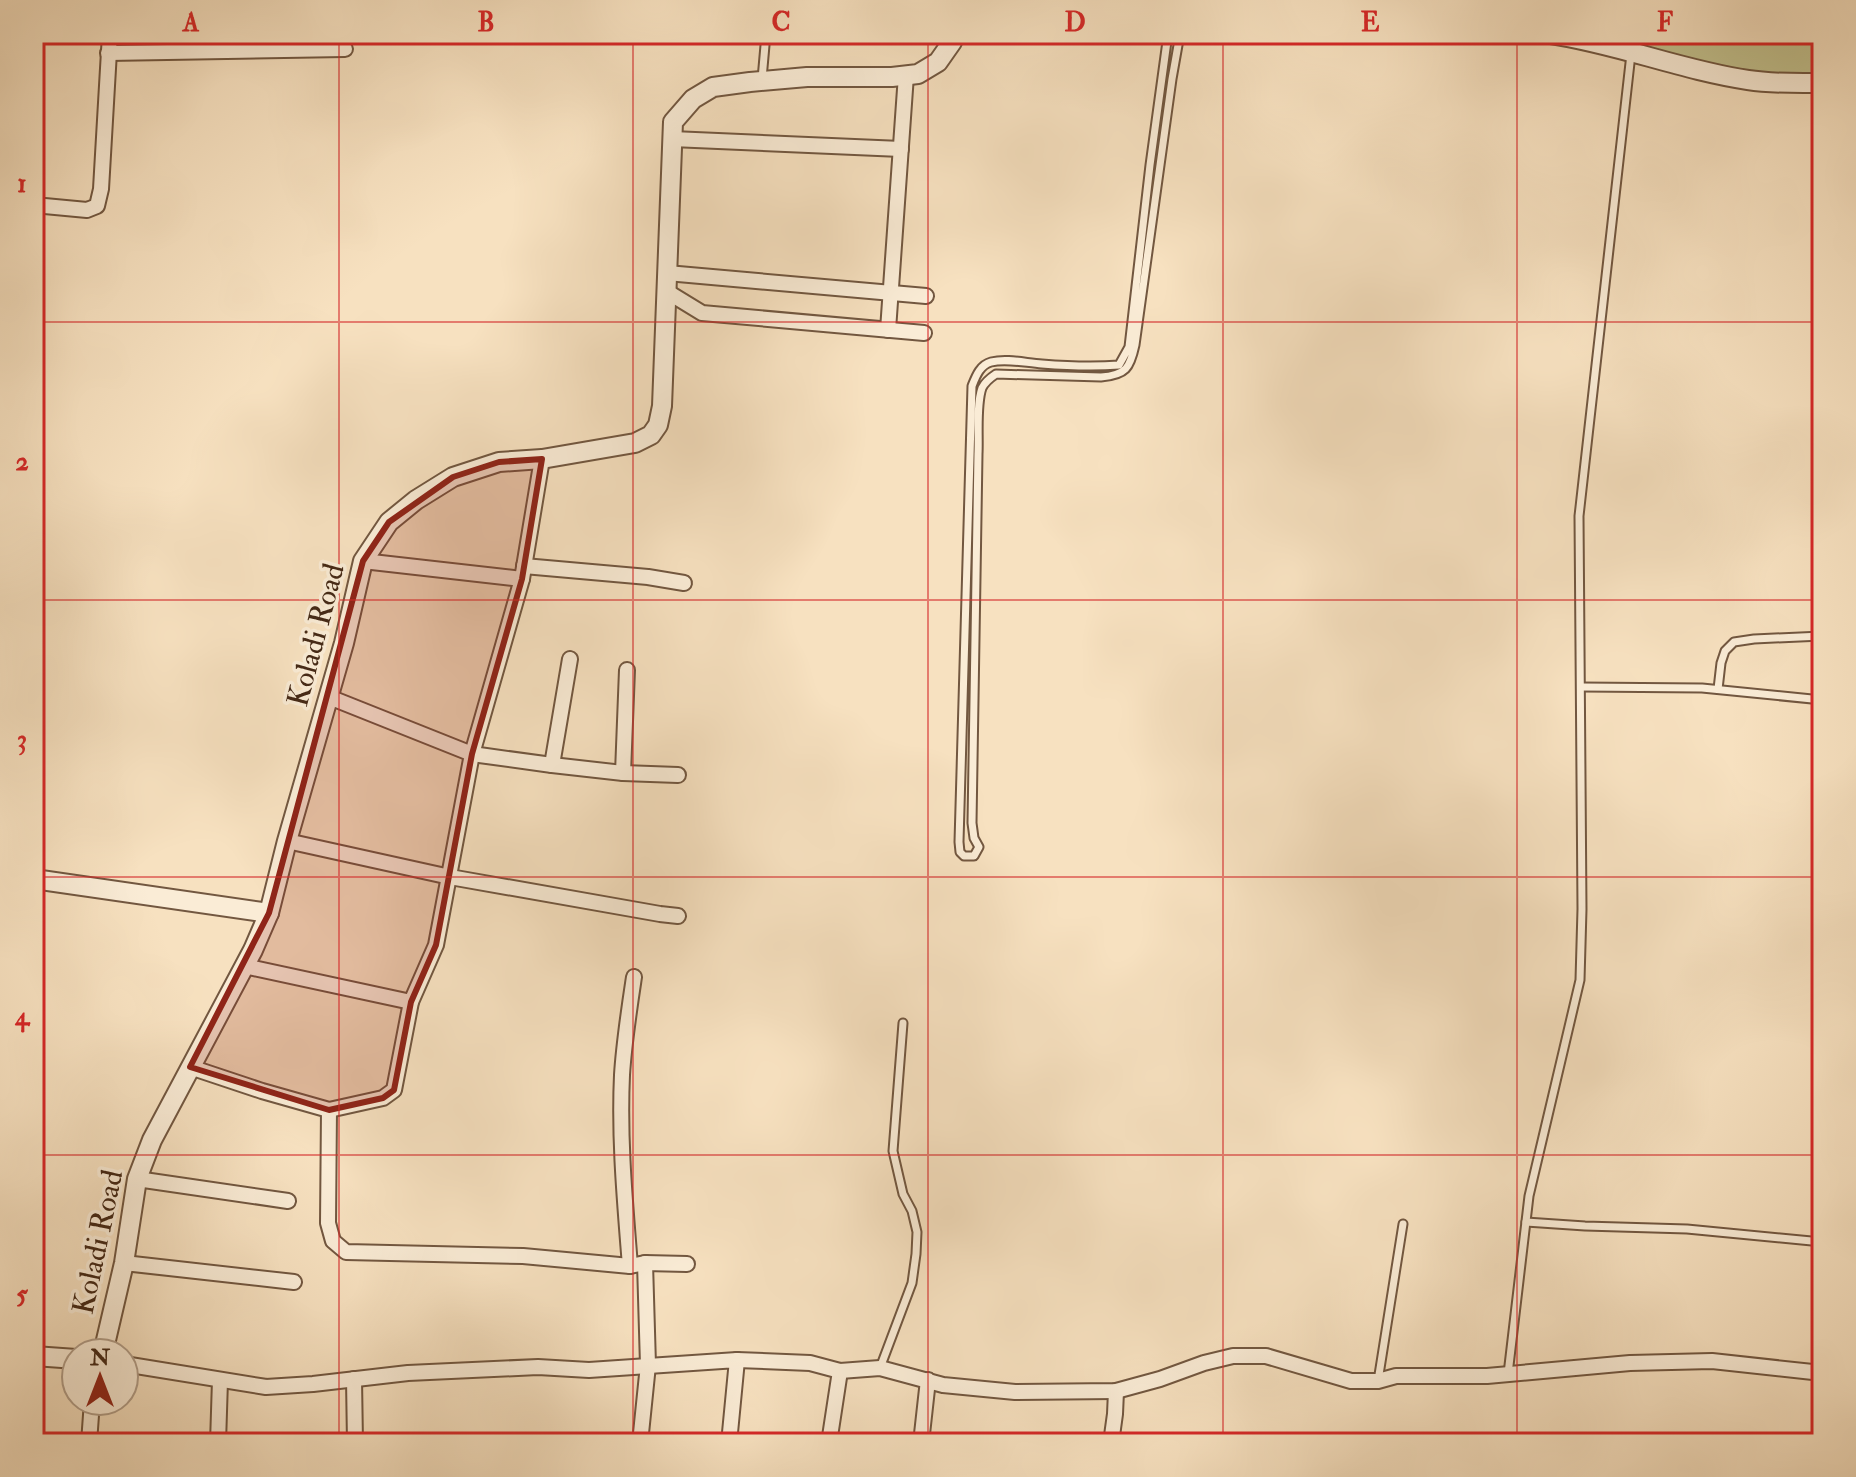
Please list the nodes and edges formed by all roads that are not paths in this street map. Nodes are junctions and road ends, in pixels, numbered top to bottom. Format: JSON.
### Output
{"nodes":[{"id":1,"x":110,"y":34,"type":"edge"},
{"id":2,"x":766,"y":34,"type":"edge"},
{"id":3,"x":955,"y":34,"type":"edge"},
{"id":4,"x":1168,"y":34,"type":"edge"},
{"id":5,"x":1180,"y":34,"type":"edge"},
{"id":6,"x":1551,"y":34,"type":"edge"},
{"id":7,"x":345,"y":49,"type":"dead end"},
{"id":8,"x":1631,"y":51,"type":"junction"},
{"id":9,"x":108,"y":53,"type":"junction"},
{"id":10,"x":906,"y":75,"type":"junction"},
{"id":11,"x":761,"y":81,"type":"junction"},
{"id":12,"x":1822,"y":83,"type":"edge"},
{"id":13,"x":672,"y":139,"type":"junction"},
{"id":14,"x":901,"y":149,"type":"junction"},
{"id":15,"x":34,"y":205,"type":"edge"},
{"id":16,"x":666,"y":282,"type":"junction"},
{"id":17,"x":891,"y":293,"type":"junction"},
{"id":18,"x":926,"y":296,"type":"dead end"},
{"id":19,"x":888,"y":330,"type":"junction"},
{"id":20,"x":924,"y":333,"type":"dead end"},
{"id":21,"x":542,"y":459,"type":"junction"},
{"id":22,"x":363,"y":561,"type":"junction"},
{"id":23,"x":523,"y":572,"type":"junction"},
{"id":24,"x":684,"y":583,"type":"dead end"},
{"id":25,"x":1822,"y":636,"type":"edge"},
{"id":26,"x":570,"y":659,"type":"dead end"},
{"id":27,"x":627,"y":670,"type":"dead end"},
{"id":28,"x":1581,"y":687,"type":"junction"},
{"id":29,"x":1718,"y":689,"type":"junction"},
{"id":30,"x":329,"y":697,"type":"junction"},
{"id":31,"x":1822,"y":700,"type":"edge"},
{"id":32,"x":472,"y":754,"type":"junction"},
{"id":33,"x":552,"y":765,"type":"junction"},
{"id":34,"x":623,"y":773,"type":"junction"},
{"id":35,"x":678,"y":775,"type":"dead end"},
{"id":36,"x":287,"y":841,"type":"junction"},
{"id":37,"x":450,"y":877,"type":"junction"},
{"id":38,"x":34,"y":879,"type":"edge"},
{"id":39,"x":269,"y":913,"type":"junction"},
{"id":40,"x":678,"y":916,"type":"dead end"},
{"id":41,"x":244,"y":966,"type":"junction"},
{"id":42,"x":634,"y":977,"type":"dead end"},
{"id":43,"x":411,"y":1002,"type":"junction"},
{"id":44,"x":903,"y":1023,"type":"dead end"},
{"id":45,"x":190,"y":1067,"type":"junction"},
{"id":46,"x":329,"y":1110,"type":"junction"},
{"id":47,"x":137,"y":1179,"type":"junction"},
{"id":48,"x":288,"y":1201,"type":"dead end"},
{"id":49,"x":1526,"y":1222,"type":"junction"},
{"id":50,"x":1403,"y":1224,"type":"dead end"},
{"id":51,"x":1822,"y":1242,"type":"edge"},
{"id":52,"x":124,"y":1263,"type":"junction"},
{"id":53,"x":637,"y":1264,"type":"junction"},
{"id":54,"x":687,"y":1264,"type":"dead end"},
{"id":55,"x":294,"y":1282,"type":"dead end"},
{"id":56,"x":107,"y":1337,"type":"edge"},
{"id":57,"x":34,"y":1356,"type":"edge"},
{"id":58,"x":60,"y":1358,"type":"edge"},
{"id":59,"x":737,"y":1360,"type":"junction"},
{"id":60,"x":648,"y":1365,"type":"junction"},
{"id":61,"x":140,"y":1367,"type":"edge"},
{"id":62,"x":880,"y":1368,"type":"junction"},
{"id":63,"x":840,"y":1371,"type":"junction"},
{"id":64,"x":1822,"y":1373,"type":"edge"},
{"id":65,"x":1508,"y":1374,"type":"junction"},
{"id":66,"x":354,"y":1379,"type":"junction"},
{"id":67,"x":220,"y":1380,"type":"junction"},
{"id":68,"x":928,"y":1380,"type":"junction"},
{"id":69,"x":1378,"y":1381,"type":"junction"},
{"id":70,"x":1116,"y":1391,"type":"junction"},
{"id":71,"x":91,"y":1417,"type":"edge"},
{"id":72,"x":89,"y":1443,"type":"edge"},
{"id":73,"x":218,"y":1443,"type":"edge"},
{"id":74,"x":355,"y":1443,"type":"edge"},
{"id":75,"x":640,"y":1443,"type":"edge"},
{"id":76,"x":729,"y":1443,"type":"edge"},
{"id":77,"x":829,"y":1443,"type":"edge"},
{"id":78,"x":921,"y":1443,"type":"edge"},
{"id":79,"x":1111,"y":1443,"type":"edge"}],
"edges":[{"from":1,"to":9,"type":"street"},
{"from":2,"to":11,"type":"lane"},
{"from":3,"to":10,"type":"street","name":"Koladi Road"},
{"from":4,"to":5,"type":"lane"},
{"from":6,"to":8,"type":"street"},
{"from":7,"to":9,"type":"street"},
{"from":8,"to":12,"type":"street"},
{"from":8,"to":28,"type":"lane"},
{"from":9,"to":15,"type":"street"},
{"from":10,"to":11,"type":"street","name":"Koladi Road"},
{"from":10,"to":14,"type":"street"},
{"from":11,"to":13,"type":"street","name":"Koladi Road"},
{"from":13,"to":14,"type":"street"},
{"from":13,"to":16,"type":"street","name":"Koladi Road"},
{"from":14,"to":17,"type":"street"},
{"from":16,"to":17,"type":"street"},
{"from":16,"to":19,"type":"street"},
{"from":16,"to":21,"type":"street","name":"Koladi Road"},
{"from":17,"to":18,"type":"street"},
{"from":17,"to":19,"type":"street"},
{"from":19,"to":20,"type":"street"},
{"from":21,"to":22,"type":"street","name":"Koladi Road"},
{"from":21,"to":23,"type":"street"},
{"from":22,"to":23,"type":"street"},
{"from":22,"to":30,"type":"street","name":"Koladi Road"},
{"from":23,"to":24,"type":"street"},
{"from":23,"to":32,"type":"street"},
{"from":25,"to":29,"type":"lane"},
{"from":26,"to":33,"type":"street"},
{"from":27,"to":34,"type":"street"},
{"from":28,"to":29,"type":"lane"},
{"from":28,"to":49,"type":"lane"},
{"from":29,"to":31,"type":"lane"},
{"from":30,"to":32,"type":"street"},
{"from":30,"to":36,"type":"street","name":"Koladi Road"},
{"from":32,"to":33,"type":"street"},
{"from":32,"to":37,"type":"street"},
{"from":33,"to":34,"type":"street"},
{"from":34,"to":35,"type":"street"},
{"from":36,"to":37,"type":"street"},
{"from":36,"to":39,"type":"street","name":"Koladi Road"},
{"from":37,"to":40,"type":"street"},
{"from":37,"to":43,"type":"street"},
{"from":38,"to":39,"type":"street"},
{"from":39,"to":41,"type":"street","name":"Koladi Road"},
{"from":41,"to":43,"type":"street"},
{"from":41,"to":45,"type":"street","name":"Koladi Road"},
{"from":42,"to":53,"type":"street"},
{"from":43,"to":46,"type":"street"},
{"from":44,"to":62,"type":"lane"},
{"from":45,"to":46,"type":"street"},
{"from":45,"to":47,"type":"street","name":"Koladi Road"},
{"from":46,"to":53,"type":"street"},
{"from":47,"to":48,"type":"street"},
{"from":47,"to":52,"type":"street","name":"Koladi Road"},
{"from":49,"to":51,"type":"lane"},
{"from":49,"to":65,"type":"lane"},
{"from":50,"to":69,"type":"lane"},
{"from":52,"to":55,"type":"street"},
{"from":52,"to":56,"type":"street","name":"Koladi Road"},
{"from":53,"to":54,"type":"street"},
{"from":53,"to":60,"type":"street"},
{"from":57,"to":58,"type":"street"},
{"from":59,"to":60,"type":"street"},
{"from":59,"to":63,"type":"street"},
{"from":59,"to":76,"type":"street"},
{"from":60,"to":66,"type":"street"},
{"from":60,"to":75,"type":"street"},
{"from":61,"to":67,"type":"street"},
{"from":62,"to":63,"type":"street"},
{"from":62,"to":68,"type":"street"},
{"from":63,"to":77,"type":"street"},
{"from":64,"to":65,"type":"street"},
{"from":65,"to":69,"type":"street"},
{"from":66,"to":67,"type":"street"},
{"from":66,"to":74,"type":"street"},
{"from":67,"to":73,"type":"street"},
{"from":68,"to":70,"type":"street"},
{"from":68,"to":78,"type":"street"},
{"from":69,"to":70,"type":"street"},
{"from":70,"to":79,"type":"street"},
{"from":71,"to":72,"type":"street"}]}
